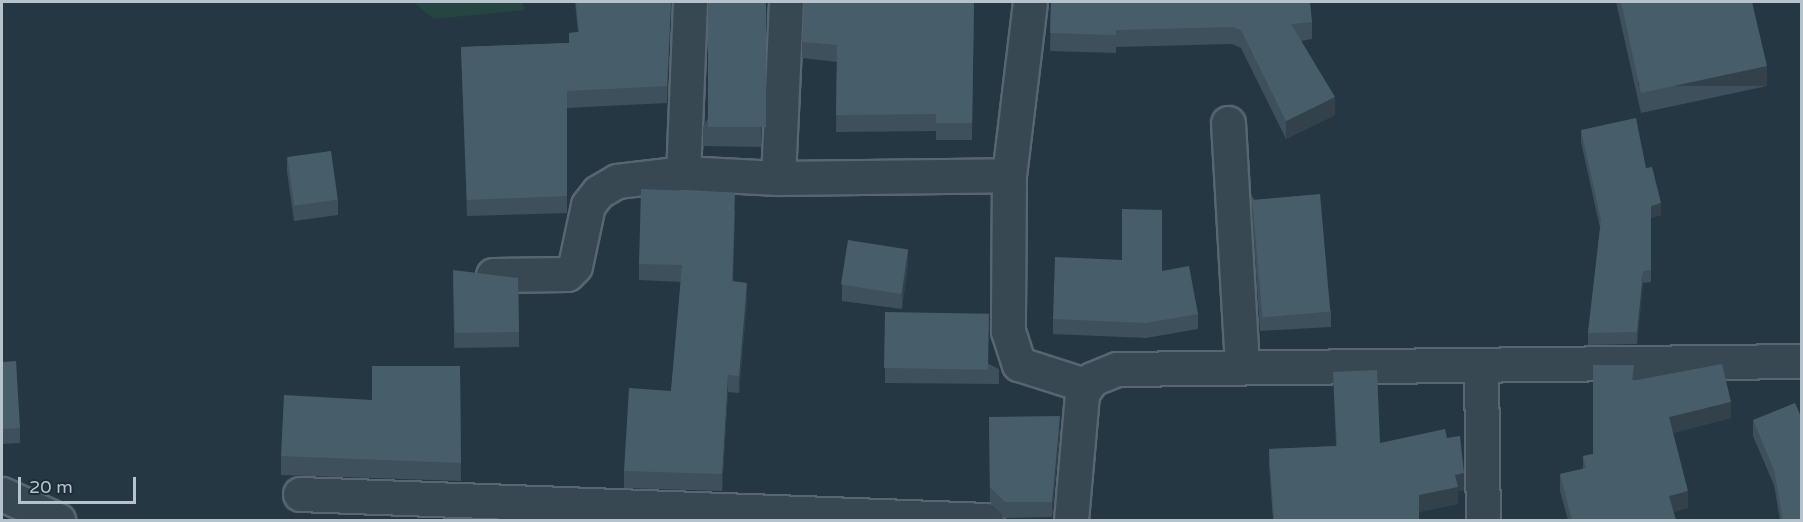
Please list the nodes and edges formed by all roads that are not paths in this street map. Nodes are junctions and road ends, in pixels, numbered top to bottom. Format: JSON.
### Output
{"nodes":[{"id":1,"x":690,"y":2,"type":"edge"},
{"id":2,"x":786,"y":2,"type":"edge"},
{"id":3,"x":1030,"y":2,"type":"edge"},
{"id":4,"x":1228,"y":123,"type":"dead end"},
{"id":5,"x":683,"y":173,"type":"junction"},
{"id":6,"x":1009,"y":175,"type":"junction"},
{"id":7,"x":778,"y":178,"type":"junction"},
{"id":8,"x":493,"y":274,"type":"edge"},
{"id":9,"x":1802,"y":362,"type":"edge"},
{"id":10,"x":1242,"y":366,"type":"junction"},
{"id":11,"x":1481,"y":367,"type":"junction"},
{"id":12,"x":1085,"y":385,"type":"junction"},
{"id":13,"x":2,"y":494,"type":"edge"},
{"id":14,"x":300,"y":494,"type":"dead end"},
{"id":15,"x":58,"y":520,"type":"edge"},
{"id":16,"x":987,"y":520,"type":"edge"},
{"id":17,"x":1071,"y":520,"type":"edge"},
{"id":18,"x":1483,"y":520,"type":"edge"}],
"edges":[{"from":1,"to":5,"type":"street"},
{"from":2,"to":7,"type":"street"},
{"from":3,"to":6,"type":"street"},
{"from":4,"to":10,"type":"street"},
{"from":5,"to":7,"type":"street"},
{"from":5,"to":8,"type":"street"},
{"from":6,"to":7,"type":"street"},
{"from":6,"to":12,"type":"street"},
{"from":9,"to":11,"type":"street"},
{"from":10,"to":11,"type":"street"},
{"from":10,"to":12,"type":"street"},
{"from":11,"to":18,"type":"street"},
{"from":12,"to":17,"type":"street"},
{"from":13,"to":15,"type":"street"},
{"from":14,"to":16,"type":"street"}]}
